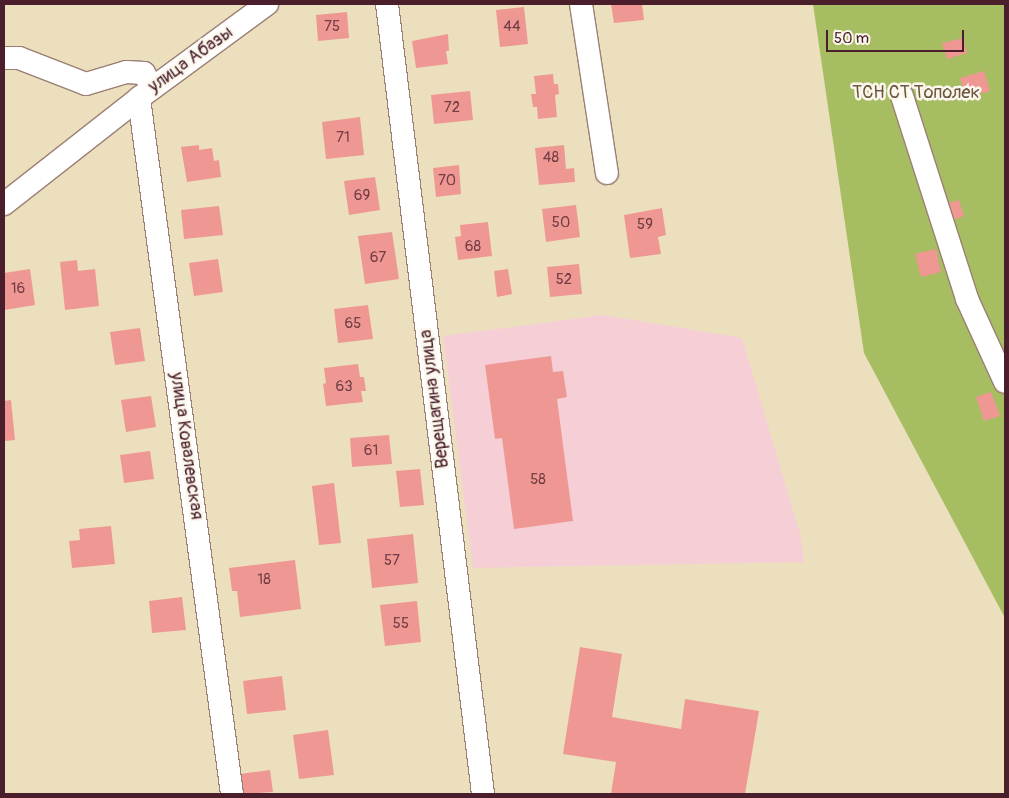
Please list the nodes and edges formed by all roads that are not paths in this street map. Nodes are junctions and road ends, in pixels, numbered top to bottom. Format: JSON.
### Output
{"nodes":[{"id":1,"x":267,"y":4,"type":"edge"},
{"id":2,"x":387,"y":4,"type":"edge"},
{"id":3,"x":581,"y":4,"type":"edge"},
{"id":4,"x":4,"y":58,"type":"edge"},
{"id":5,"x":146,"y":93,"type":"junction"},
{"id":6,"x":902,"y":96,"type":"dead end"},
{"id":7,"x":607,"y":173,"type":"dead end"},
{"id":8,"x":4,"y":204,"type":"edge"},
{"id":9,"x":1005,"y":382,"type":"edge"},
{"id":10,"x":232,"y":794,"type":"edge"},
{"id":11,"x":483,"y":794,"type":"edge"}],
"edges":[{"from":1,"to":5,"type":"street","name":"улица Абазы"},
{"from":2,"to":11,"type":"street","name":"Верещагина улица"},
{"from":3,"to":7,"type":"street"},
{"from":4,"to":5,"type":"street"},
{"from":5,"to":8,"type":"street","name":"улица Абазы"},
{"from":5,"to":10,"type":"street","name":"улица Ковалевская"},
{"from":6,"to":9,"type":"street"}]}
